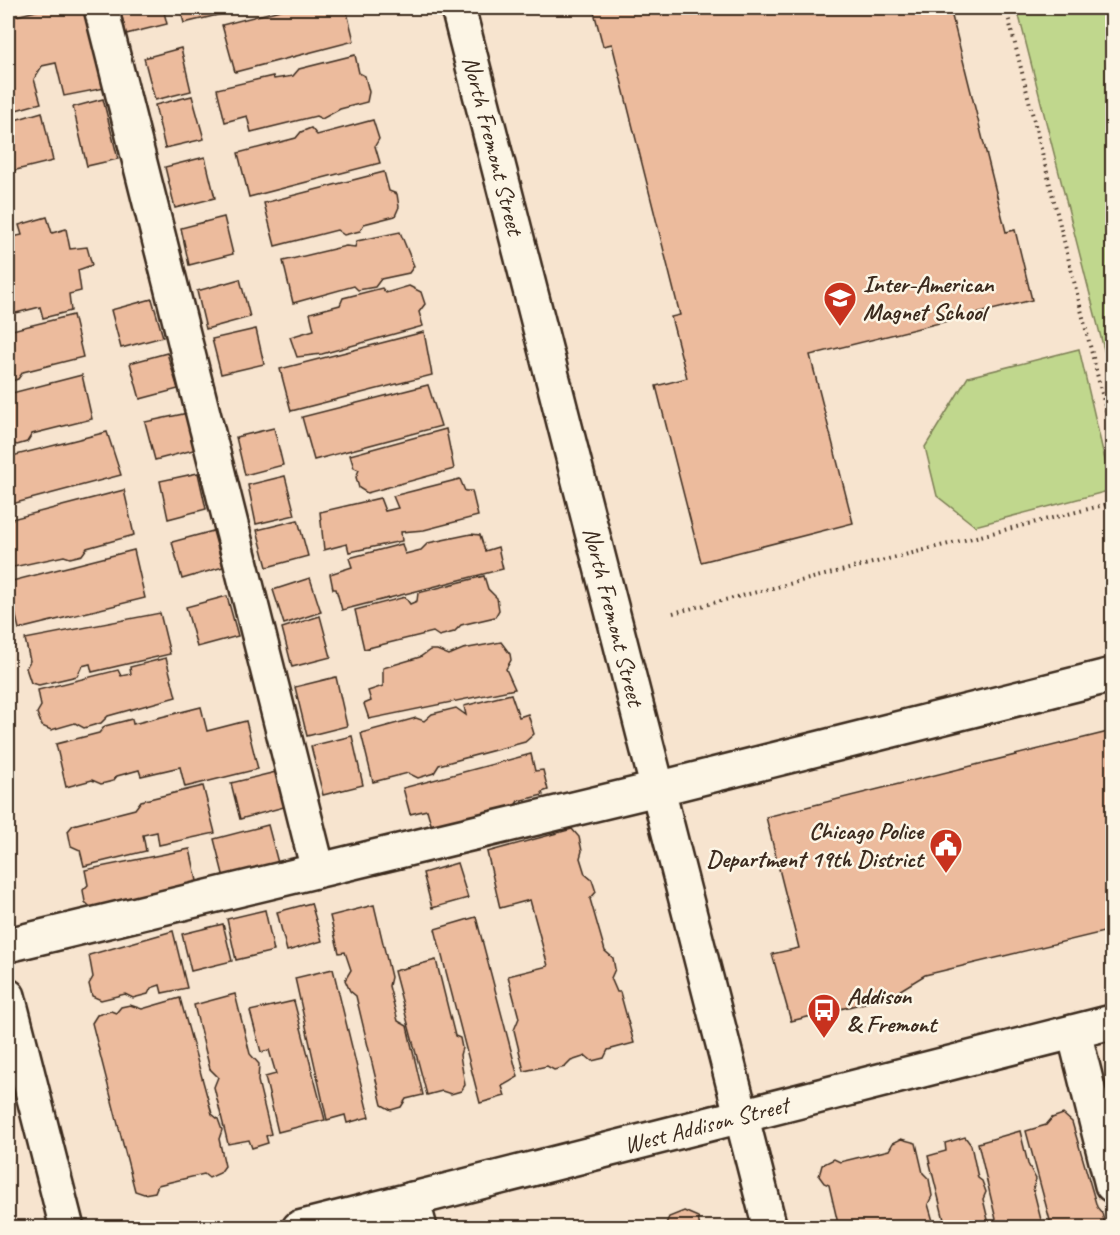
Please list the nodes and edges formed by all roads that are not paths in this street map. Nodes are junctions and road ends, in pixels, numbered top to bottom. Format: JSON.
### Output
{"nodes":[{"id":1,"x":100,"y":8,"type":"edge"},
{"id":2,"x":458,"y":8,"type":"edge"},
{"id":3,"x":1113,"y":675,"type":"edge"},
{"id":4,"x":657,"y":789,"type":"junction"},
{"id":5,"x":318,"y":870,"type":"junction"},
{"id":6,"x":8,"y":945,"type":"edge"},
{"id":7,"x":8,"y":996,"type":"edge"},
{"id":8,"x":1113,"y":1022,"type":"edge"},
{"id":9,"x":1074,"y":1032,"type":"junction"},
{"id":10,"x":741,"y":1116,"type":"junction"},
{"id":11,"x":1113,"y":1185,"type":"edge"},
{"id":12,"x":416,"y":1213,"type":"edge"},
{"id":13,"x":67,"y":1227,"type":"edge"},
{"id":14,"x":300,"y":1227,"type":"edge"},
{"id":15,"x":770,"y":1227,"type":"edge"}],
"edges":[{"from":1,"to":5,"type":"street"},
{"from":2,"to":4,"type":"street","name":"North Fremont Street"},
{"from":3,"to":4,"type":"street"},
{"from":4,"to":5,"type":"street"},
{"from":4,"to":10,"type":"street","name":"North Fremont Street"},
{"from":5,"to":6,"type":"street"},
{"from":7,"to":13,"type":"street"},
{"from":8,"to":9,"type":"street","name":"West Addison Street"},
{"from":9,"to":10,"type":"street","name":"West Addison Street"},
{"from":9,"to":11,"type":"street"},
{"from":10,"to":12,"type":"street","name":"West Addison Street"},
{"from":10,"to":15,"type":"street","name":"North Fremont Street"},
{"from":12,"to":14,"type":"street","name":"West Addison Street"}]}
